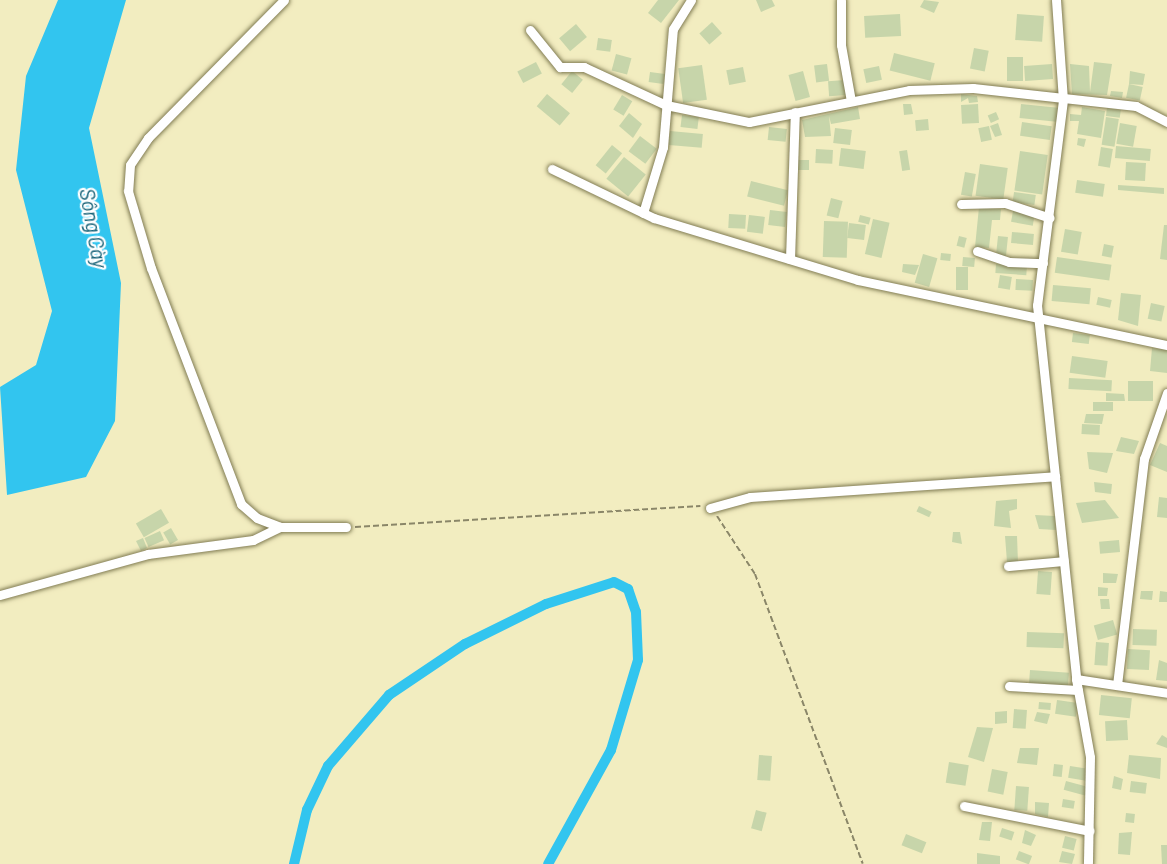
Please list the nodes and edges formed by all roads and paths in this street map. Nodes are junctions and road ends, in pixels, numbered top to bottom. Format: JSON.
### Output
{"nodes":[{"id":1,"x":284,"y":0,"type":"edge"},
{"id":2,"x":691,"y":0,"type":"edge"},
{"id":3,"x":841,"y":0,"type":"edge"},
{"id":4,"x":1056,"y":0,"type":"edge"},
{"id":5,"x":530,"y":30,"type":"dead end"},
{"id":6,"x":1063,"y":100,"type":"junction"},
{"id":7,"x":851,"y":101,"type":"junction"},
{"id":8,"x":666,"y":105,"type":"junction"},
{"id":9,"x":795,"y":112,"type":"junction"},
{"id":10,"x":1167,"y":122,"type":"edge"},
{"id":11,"x":552,"y":169,"type":"dead end"},
{"id":12,"x":961,"y":204,"type":"dead end"},
{"id":13,"x":643,"y":213,"type":"junction"},
{"id":14,"x":1050,"y":218,"type":"junction"},
{"id":15,"x":977,"y":251,"type":"dead end"},
{"id":16,"x":790,"y":259,"type":"junction"},
{"id":17,"x":1043,"y":263,"type":"junction"},
{"id":18,"x":1039,"y":321,"type":"junction"},
{"id":19,"x":1167,"y":345,"type":"edge"},
{"id":20,"x":1167,"y":393,"type":"edge"},
{"id":21,"x":1055,"y":476,"type":"junction"},
{"id":22,"x":710,"y":508,"type":"junction"},
{"id":23,"x":280,"y":527,"type":"junction"},
{"id":24,"x":346,"y":527,"type":"joint"},
{"id":25,"x":1064,"y":561,"type":"junction"},
{"id":26,"x":1008,"y":566,"type":"dead end"},
{"id":27,"x":0,"y":595,"type":"edge"},
{"id":28,"x":1076,"y":680,"type":"junction"},
{"id":29,"x":1117,"y":685,"type":"junction"},
{"id":30,"x":1009,"y":686,"type":"dead end"},
{"id":31,"x":1078,"y":690,"type":"junction"},
{"id":32,"x":1167,"y":693,"type":"edge"},
{"id":33,"x":964,"y":806,"type":"dead end"},
{"id":34,"x":1090,"y":831,"type":"junction"},
{"id":35,"x":863,"y":864,"type":"edge"},
{"id":36,"x":1088,"y":864,"type":"edge"}],
"edges":[{"from":1,"to":23,"type":"street"},
{"from":2,"to":8,"type":"street"},
{"from":3,"to":7,"type":"street"},
{"from":4,"to":6,"type":"street"},
{"from":5,"to":8,"type":"street"},
{"from":6,"to":7,"type":"street"},
{"from":6,"to":10,"type":"street"},
{"from":6,"to":14,"type":"street"},
{"from":7,"to":9,"type":"street"},
{"from":8,"to":9,"type":"street"},
{"from":8,"to":13,"type":"street"},
{"from":9,"to":16,"type":"street"},
{"from":11,"to":13,"type":"street"},
{"from":12,"to":14,"type":"street"},
{"from":13,"to":16,"type":"street"},
{"from":14,"to":17,"type":"street"},
{"from":15,"to":17,"type":"street"},
{"from":16,"to":18,"type":"street"},
{"from":17,"to":18,"type":"street"},
{"from":18,"to":19,"type":"street"},
{"from":18,"to":21,"type":"street"},
{"from":20,"to":29,"type":"street"},
{"from":21,"to":22,"type":"street"},
{"from":21,"to":25,"type":"street"},
{"from":22,"to":24,"type":"path"},
{"from":22,"to":35,"type":"path"},
{"from":23,"to":24,"type":"street"},
{"from":23,"to":27,"type":"street"},
{"from":25,"to":26,"type":"street"},
{"from":25,"to":28,"type":"street"},
{"from":28,"to":29,"type":"street"},
{"from":28,"to":31,"type":"street"},
{"from":29,"to":32,"type":"street"},
{"from":30,"to":31,"type":"street"},
{"from":31,"to":34,"type":"street"},
{"from":33,"to":34,"type":"street"},
{"from":34,"to":36,"type":"street"}]}
